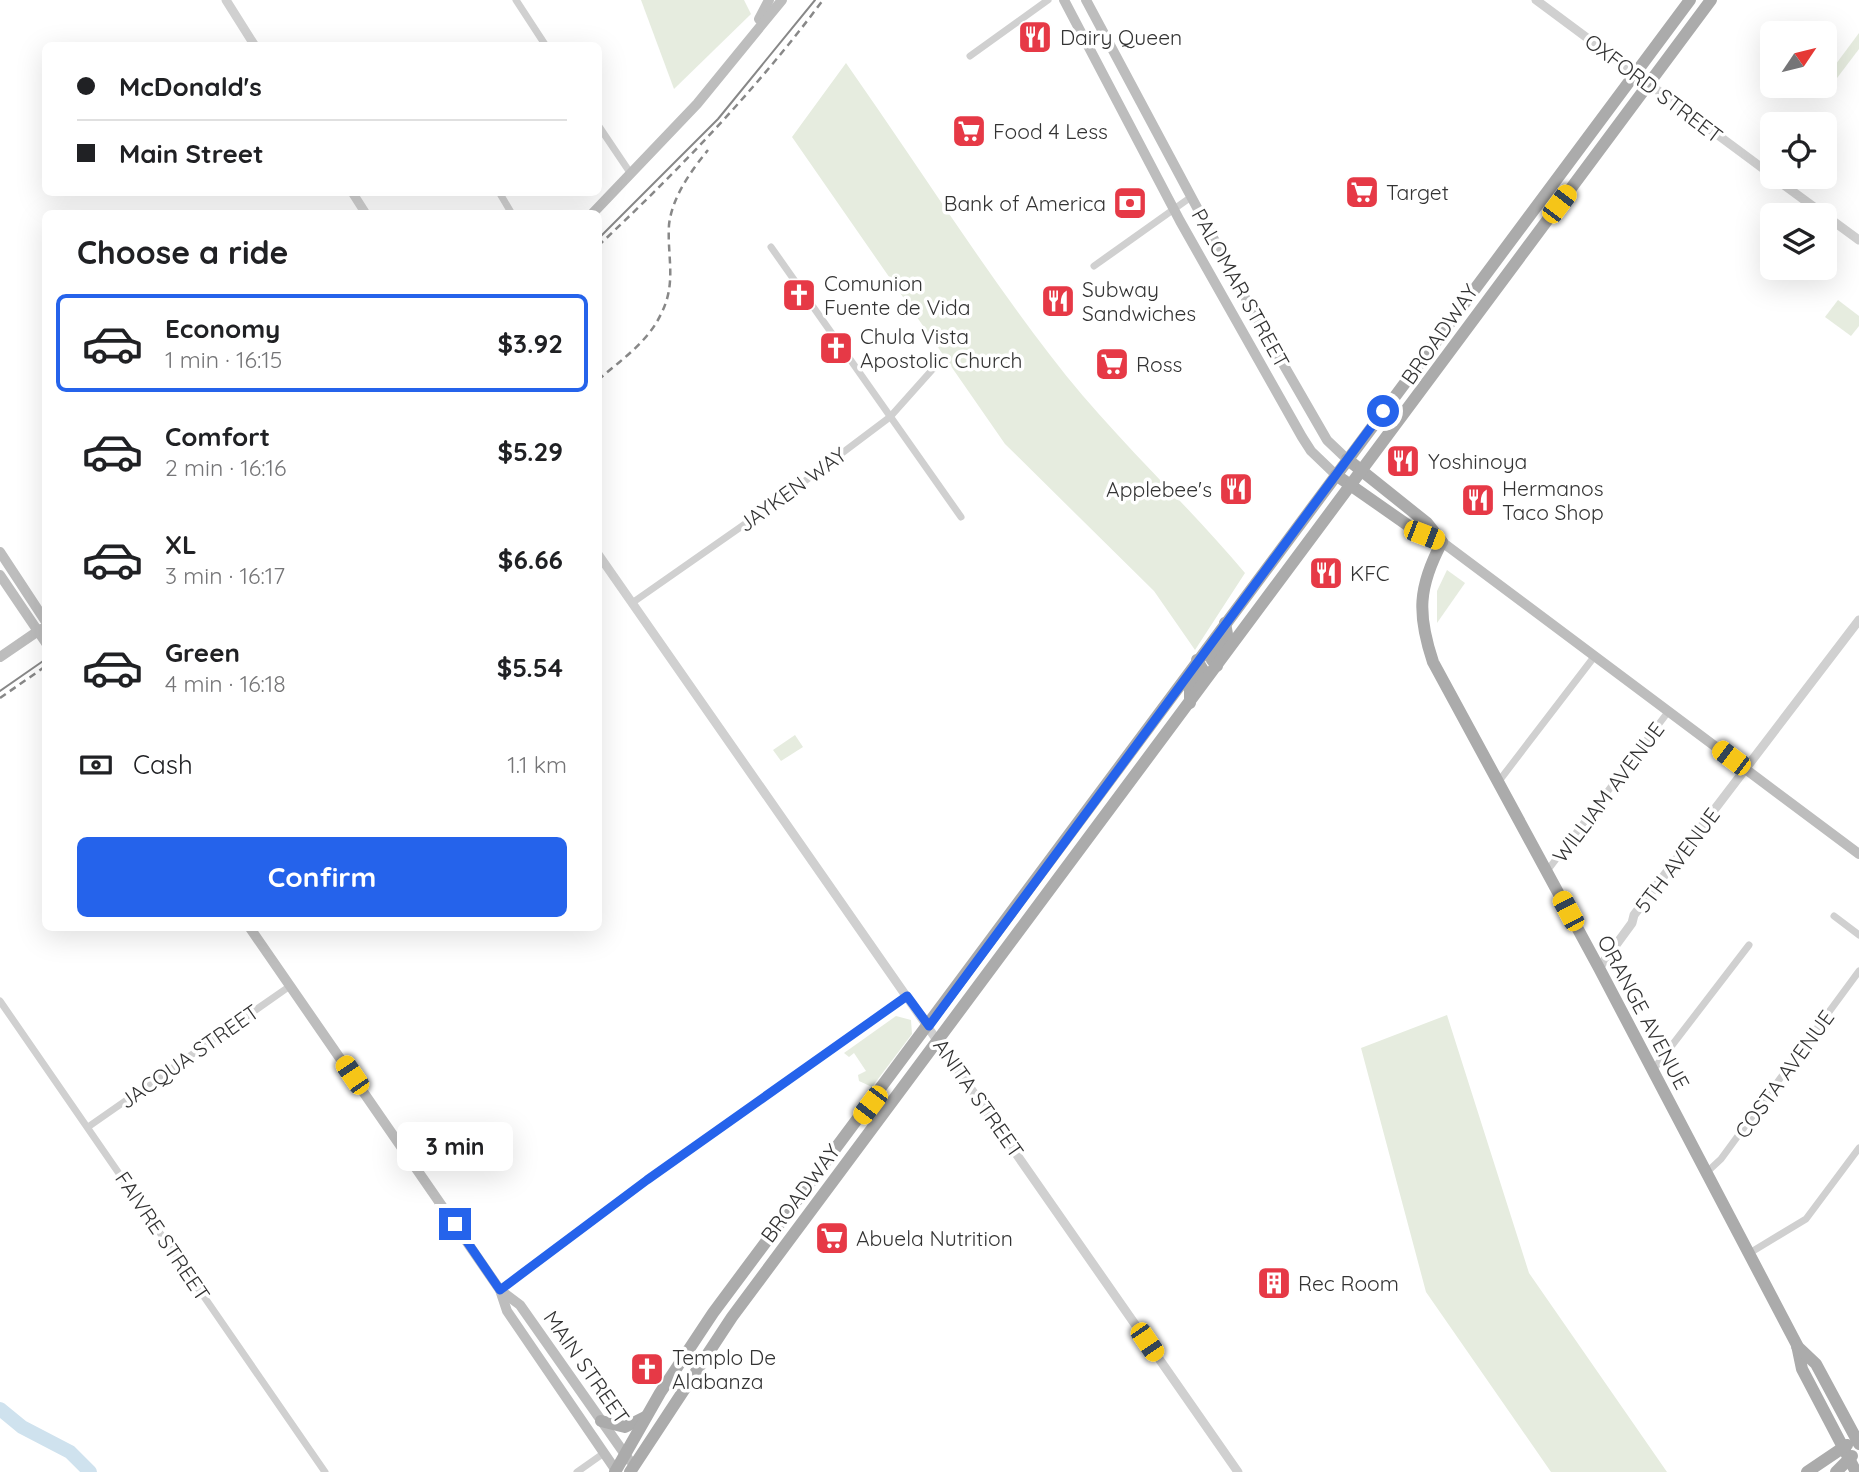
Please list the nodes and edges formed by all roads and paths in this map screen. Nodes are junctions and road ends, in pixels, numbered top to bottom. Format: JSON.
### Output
{"nodes":[{"id":1,"x":226,"y":0,"type":"edge"},
{"id":2,"x":516,"y":0,"type":"edge"},
{"id":3,"x":769,"y":0,"type":"edge"},
{"id":4,"x":782,"y":0,"type":"edge"},
{"id":5,"x":1048,"y":0,"type":"edge"},
{"id":6,"x":1064,"y":0,"type":"edge"},
{"id":7,"x":1086,"y":0,"type":"edge"},
{"id":8,"x":1536,"y":0,"type":"edge"},
{"id":9,"x":1690,"y":0,"type":"edge"},
{"id":10,"x":1711,"y":0,"type":"edge"},
{"id":11,"x":755,"y":31,"type":"junction"},
{"id":12,"x":252,"y":42,"type":"edge"},
{"id":13,"x":543,"y":42,"type":"edge"},
{"id":14,"x":970,"y":57,"type":"dead end"},
{"id":15,"x":1636,"y":74,"type":"junction"},
{"id":16,"x":1650,"y":83,"type":"junction"},
{"id":17,"x":602,"y":131,"type":"edge"},
{"id":18,"x":1760,"y":167,"type":"edge"},
{"id":19,"x":631,"y":174,"type":"junction"},
{"id":20,"x":1789,"y":189,"type":"edge"},
{"id":21,"x":1191,"y":197,"type":"junction"},
{"id":22,"x":1175,"y":208,"type":"junction"},
{"id":23,"x":596,"y":210,"type":"edge"},
{"id":24,"x":1859,"y":240,"type":"edge"},
{"id":25,"x":771,"y":247,"type":"dead end"},
{"id":26,"x":1094,"y":266,"type":"dead end"},
{"id":27,"x":1482,"y":278,"type":"junction"},
{"id":28,"x":1497,"y":287,"type":"junction"},
{"id":29,"x":940,"y":361,"type":"dead end"},
{"id":30,"x":890,"y":417,"type":"junction"},
{"id":31,"x":1347,"y":459,"type":"junction"},
{"id":32,"x":1362,"y":472,"type":"junction"},
{"id":33,"x":1336,"y":475,"type":"junction"},
{"id":34,"x":1352,"y":486,"type":"junction"},
{"id":35,"x":961,"y":517,"type":"dead end"},
{"id":36,"x":1442,"y":542,"type":"junction"},
{"id":37,"x":0,"y":552,"type":"edge"},
{"id":38,"x":602,"y":560,"type":"edge"},
{"id":39,"x":0,"y":575,"type":"edge"},
{"id":40,"x":632,"y":603,"type":"junction"},
{"id":41,"x":1225,"y":623,"type":"junction"},
{"id":42,"x":42,"y":624,"type":"edge"},
{"id":43,"x":42,"y":625,"type":"edge"},
{"id":44,"x":1858,"y":625,"type":"edge"},
{"id":45,"x":42,"y":627,"type":"edge"},
{"id":46,"x":0,"y":657,"type":"edge"},
{"id":47,"x":1594,"y":657,"type":"junction"},
{"id":48,"x":1197,"y":660,"type":"junction"},
{"id":49,"x":1217,"y":666,"type":"junction"},
{"id":50,"x":1190,"y":703,"type":"junction"},
{"id":51,"x":1668,"y":712,"type":"junction"},
{"id":52,"x":1745,"y":769,"type":"junction"},
{"id":53,"x":1499,"y":781,"type":"junction"},
{"id":54,"x":1085,"y":813,"type":"junction"},
{"id":55,"x":1099,"y":824,"type":"junction"},
{"id":56,"x":1859,"y":853,"type":"edge"},
{"id":57,"x":1547,"y":871,"type":"junction"},
{"id":58,"x":1833,"y":916,"type":"dead end"},
{"id":59,"x":252,"y":931,"type":"edge"},
{"id":60,"x":1859,"y":935,"type":"edge"},
{"id":61,"x":1749,"y":945,"type":"dead end"},
{"id":62,"x":1599,"y":968,"type":"junction"},
{"id":63,"x":1859,"y":971,"type":"edge"},
{"id":64,"x":290,"y":986,"type":"junction"},
{"id":65,"x":907,"y":996,"type":"junction"},
{"id":66,"x":0,"y":1001,"type":"edge"},
{"id":67,"x":929,"y":1026,"type":"junction"},
{"id":68,"x":938,"y":1039,"type":"junction"},
{"id":69,"x":1653,"y":1070,"type":"junction"},
{"id":70,"x":88,"y":1127,"type":"junction"},
{"id":71,"x":1859,"y":1148,"type":"edge"},
{"id":72,"x":1706,"y":1173,"type":"junction"},
{"id":73,"x":797,"y":1201,"type":"junction"},
{"id":74,"x":810,"y":1212,"type":"junction"},
{"id":75,"x":1748,"y":1254,"type":"junction"},
{"id":76,"x":500,"y":1290,"type":"junction"},
{"id":77,"x":1797,"y":1345,"type":"junction"},
{"id":78,"x":649,"y":1415,"type":"junction"},
{"id":79,"x":601,"y":1421,"type":"junction"},
{"id":80,"x":1859,"y":1442,"type":"edge"},
{"id":81,"x":1842,"y":1447,"type":"junction"},
{"id":82,"x":604,"y":1453,"type":"junction"},
{"id":83,"x":626,"y":1456,"type":"junction"},
{"id":84,"x":1853,"y":1466,"type":"edge"},
{"id":85,"x":634,"y":1470,"type":"edge"},
{"id":86,"x":1233,"y":1470,"type":"edge"},
{"id":87,"x":616,"y":1471,"type":"edge"},
{"id":88,"x":325,"y":1472,"type":"edge"},
{"id":89,"x":577,"y":1472,"type":"edge"},
{"id":90,"x":1807,"y":1472,"type":"edge"},
{"id":91,"x":1836,"y":1472,"type":"edge"}],
"edges":[{"from":1,"to":12,"type":"street"},
{"from":2,"to":13,"type":"street"},
{"from":3,"to":11,"type":"main road"},
{"from":4,"to":11,"type":"main road"},
{"from":5,"to":14,"type":"street"},
{"from":6,"to":22,"type":"main road","name":"PALOMAR STREET"},
{"from":7,"to":21,"type":"main road","name":"PALOMAR STREET"},
{"from":8,"to":15,"type":"street","name":"OXFORD STREET"},
{"from":9,"to":15,"type":"main road","name":"BROADWAY"},
{"from":10,"to":16,"type":"main road","name":"BROADWAY"},
{"from":11,"to":19,"type":"main road"},
{"from":15,"to":16,"type":"street","name":"OXFORD STREET"},
{"from":15,"to":27,"type":"main road","name":"BROADWAY"},
{"from":16,"to":18,"type":"street","name":"OXFORD STREET"},
{"from":16,"to":28,"type":"main road","name":"BROADWAY"},
{"from":17,"to":19,"type":"street"},
{"from":19,"to":23,"type":"main road"},
{"from":20,"to":24,"type":"street","name":"OXFORD STREET"},
{"from":21,"to":22,"type":"street"},
{"from":21,"to":31,"type":"main road","name":"PALOMAR STREET"},
{"from":22,"to":26,"type":"street"},
{"from":22,"to":33,"type":"main road","name":"PALOMAR STREET"},
{"from":25,"to":30,"type":"street"},
{"from":27,"to":28,"type":"main road"},
{"from":27,"to":31,"type":"main road","name":"BROADWAY"},
{"from":28,"to":32,"type":"main road","name":"BROADWAY"},
{"from":29,"to":30,"type":"street","name":"JAYKEN WAY"},
{"from":30,"to":35,"type":"street"},
{"from":30,"to":40,"type":"street","name":"JAYKEN WAY"},
{"from":31,"to":32,"type":"main road","name":"PALOMAR STREET"},
{"from":31,"to":33,"type":"main road","name":"BROADWAY"},
{"from":32,"to":34,"type":"main road","name":"BROADWAY"},
{"from":32,"to":36,"type":"main road","name":"PALOMAR STREET"},
{"from":33,"to":34,"type":"main road","name":"PALOMAR STREET"},
{"from":33,"to":41,"type":"main road","name":"BROADWAY"},
{"from":34,"to":36,"type":"main road","name":"PALOMAR STREET"},
{"from":34,"to":49,"type":"main road","name":"BROADWAY"},
{"from":36,"to":47,"type":"main road","name":"PALOMAR STREET"},
{"from":36,"to":53,"type":"main road","name":"ORANGE AVENUE"},
{"from":37,"to":42,"type":"main road"},
{"from":38,"to":40,"type":"street","name":"ANITA STREET"},
{"from":39,"to":43,"type":"main road"},
{"from":40,"to":65,"type":"street","name":"ANITA STREET"},
{"from":41,"to":48,"type":"main road","name":"BROADWAY"},
{"from":41,"to":49,"type":"main road"},
{"from":44,"to":52,"type":"street","name":"5TH AVENUE"},
{"from":45,"to":46,"type":"main road"},
{"from":47,"to":51,"type":"main road","name":"PALOMAR STREET"},
{"from":47,"to":53,"type":"street"},
{"from":48,"to":50,"type":"main road"},
{"from":48,"to":54,"type":"main road","name":"BROADWAY"},
{"from":49,"to":50,"type":"main road","name":"BROADWAY"},
{"from":50,"to":55,"type":"main road","name":"BROADWAY"},
{"from":51,"to":52,"type":"main road","name":"PALOMAR STREET"},
{"from":51,"to":57,"type":"street","name":"WILLIAM AVENUE"},
{"from":52,"to":56,"type":"main road","name":"PALOMAR STREET"},
{"from":52,"to":62,"type":"street","name":"5TH AVENUE"},
{"from":53,"to":57,"type":"main road","name":"ORANGE AVENUE"},
{"from":54,"to":55,"type":"main road"},
{"from":54,"to":67,"type":"main road","name":"BROADWAY"},
{"from":55,"to":68,"type":"main road","name":"BROADWAY"},
{"from":57,"to":62,"type":"main road","name":"ORANGE AVENUE"},
{"from":58,"to":60,"type":"street"},
{"from":59,"to":64,"type":"main road","name":"MAIN STREET"},
{"from":61,"to":69,"type":"street"},
{"from":62,"to":69,"type":"main road","name":"ORANGE AVENUE"},
{"from":63,"to":72,"type":"street","name":"COSTA AVENUE"},
{"from":64,"to":70,"type":"street","name":"JACQUA STREET"},
{"from":64,"to":76,"type":"main road","name":"MAIN STREET"},
{"from":65,"to":67,"type":"street","name":"ANITA STREET"},
{"from":65,"to":76,"type":"street"},
{"from":66,"to":70,"type":"street","name":"FAIVRE STREET"},
{"from":67,"to":68,"type":"street","name":"ANITA STREET"},
{"from":67,"to":73,"type":"main road","name":"BROADWAY"},
{"from":68,"to":74,"type":"main road","name":"BROADWAY"},
{"from":68,"to":86,"type":"street","name":"ANITA STREET"},
{"from":69,"to":72,"type":"main road","name":"ORANGE AVENUE"},
{"from":70,"to":88,"type":"street","name":"FAIVRE STREET"},
{"from":71,"to":75,"type":"street"},
{"from":72,"to":75,"type":"main road","name":"ORANGE AVENUE"},
{"from":73,"to":74,"type":"main road"},
{"from":73,"to":78,"type":"main road","name":"BROADWAY"},
{"from":74,"to":85,"type":"main road","name":"BROADWAY"},
{"from":75,"to":77,"type":"main road","name":"ORANGE AVENUE"},
{"from":76,"to":79,"type":"main road","name":"MAIN STREET"},
{"from":76,"to":82,"type":"main road","name":"MAIN STREET"},
{"from":77,"to":80,"type":"main road","name":"ORANGE AVENUE"},
{"from":77,"to":81,"type":"main road","name":"ORANGE AVENUE"},
{"from":78,"to":79,"type":"main road"},
{"from":78,"to":83,"type":"main road","name":"BROADWAY"},
{"from":79,"to":83,"type":"main road","name":"MAIN STREET"},
{"from":80,"to":81,"type":"main road"},
{"from":80,"to":84,"type":"main road"},
{"from":81,"to":84,"type":"main road","name":"ORANGE AVENUE"},
{"from":81,"to":90,"type":"main road"},
{"from":82,"to":87,"type":"main road","name":"MAIN STREET"},
{"from":82,"to":89,"type":"street"},
{"from":83,"to":85,"type":"main road","name":"MAIN STREET"},
{"from":83,"to":87,"type":"main road","name":"BROADWAY"},
{"from":84,"to":91,"type":"main road"}]}
